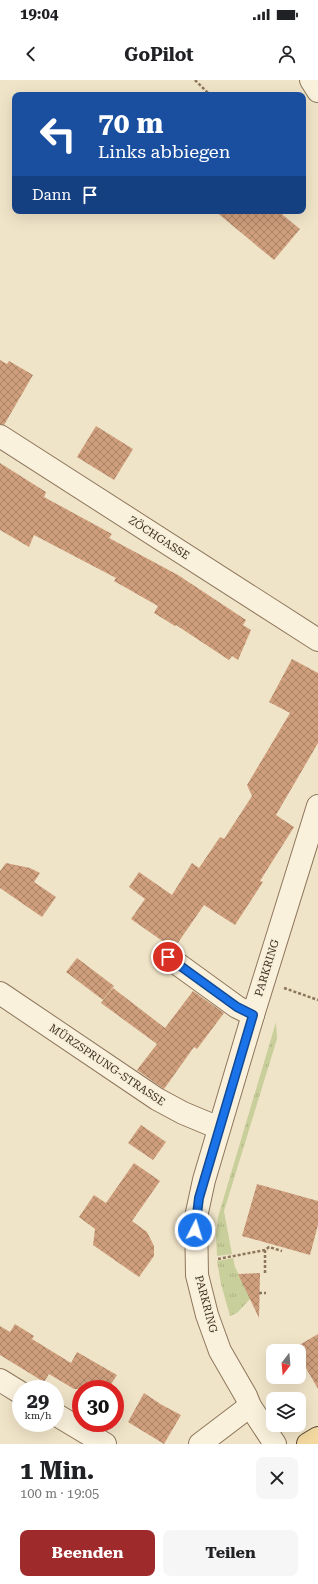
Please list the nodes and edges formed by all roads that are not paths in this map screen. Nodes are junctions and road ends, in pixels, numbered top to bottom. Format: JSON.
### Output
{"nodes":[{"id":1,"x":311,"y":80,"type":"edge"},
{"id":2,"x":318,"y":91,"type":"edge"},
{"id":3,"x":0,"y":436,"type":"edge"},
{"id":4,"x":318,"y":640,"type":"edge"},
{"id":5,"x":318,"y":806,"type":"edge"},
{"id":6,"x":168,"y":957,"type":"dead end"},
{"id":7,"x":0,"y":993,"type":"edge"},
{"id":8,"x":253,"y":1015,"type":"junction"},
{"id":9,"x":219,"y":1128,"type":"junction"},
{"id":10,"x":0,"y":1380,"type":"edge"},
{"id":11,"x":12,"y":1387,"type":"edge"},
{"id":12,"x":250,"y":1406,"type":"junction"},
{"id":13,"x":64,"y":1420,"type":"edge"},
{"id":14,"x":318,"y":1438,"type":"edge"},
{"id":15,"x":104,"y":1444,"type":"edge"},
{"id":16,"x":200,"y":1444,"type":"edge"},
{"id":17,"x":275,"y":1444,"type":"edge"},
{"id":18,"x":308,"y":1444,"type":"edge"}],
"edges":[{"from":1,"to":2,"type":"street"},
{"from":3,"to":4,"type":"street","name":"ZÖCHGASSE"},
{"from":5,"to":8,"type":"street","name":"PARKRING"},
{"from":6,"to":8,"type":"street"},
{"from":7,"to":9,"type":"street","name":"MÜRZSPRUNG-STRASSE"},
{"from":8,"to":9,"type":"street","name":"PARKRING"},
{"from":9,"to":12,"type":"street","name":"PARKRING"},
{"from":10,"to":11,"type":"street"},
{"from":12,"to":16,"type":"street"},
{"from":12,"to":17,"type":"street","name":"PARKRING"},
{"from":13,"to":15,"type":"street"},
{"from":14,"to":18,"type":"main road"}]}
